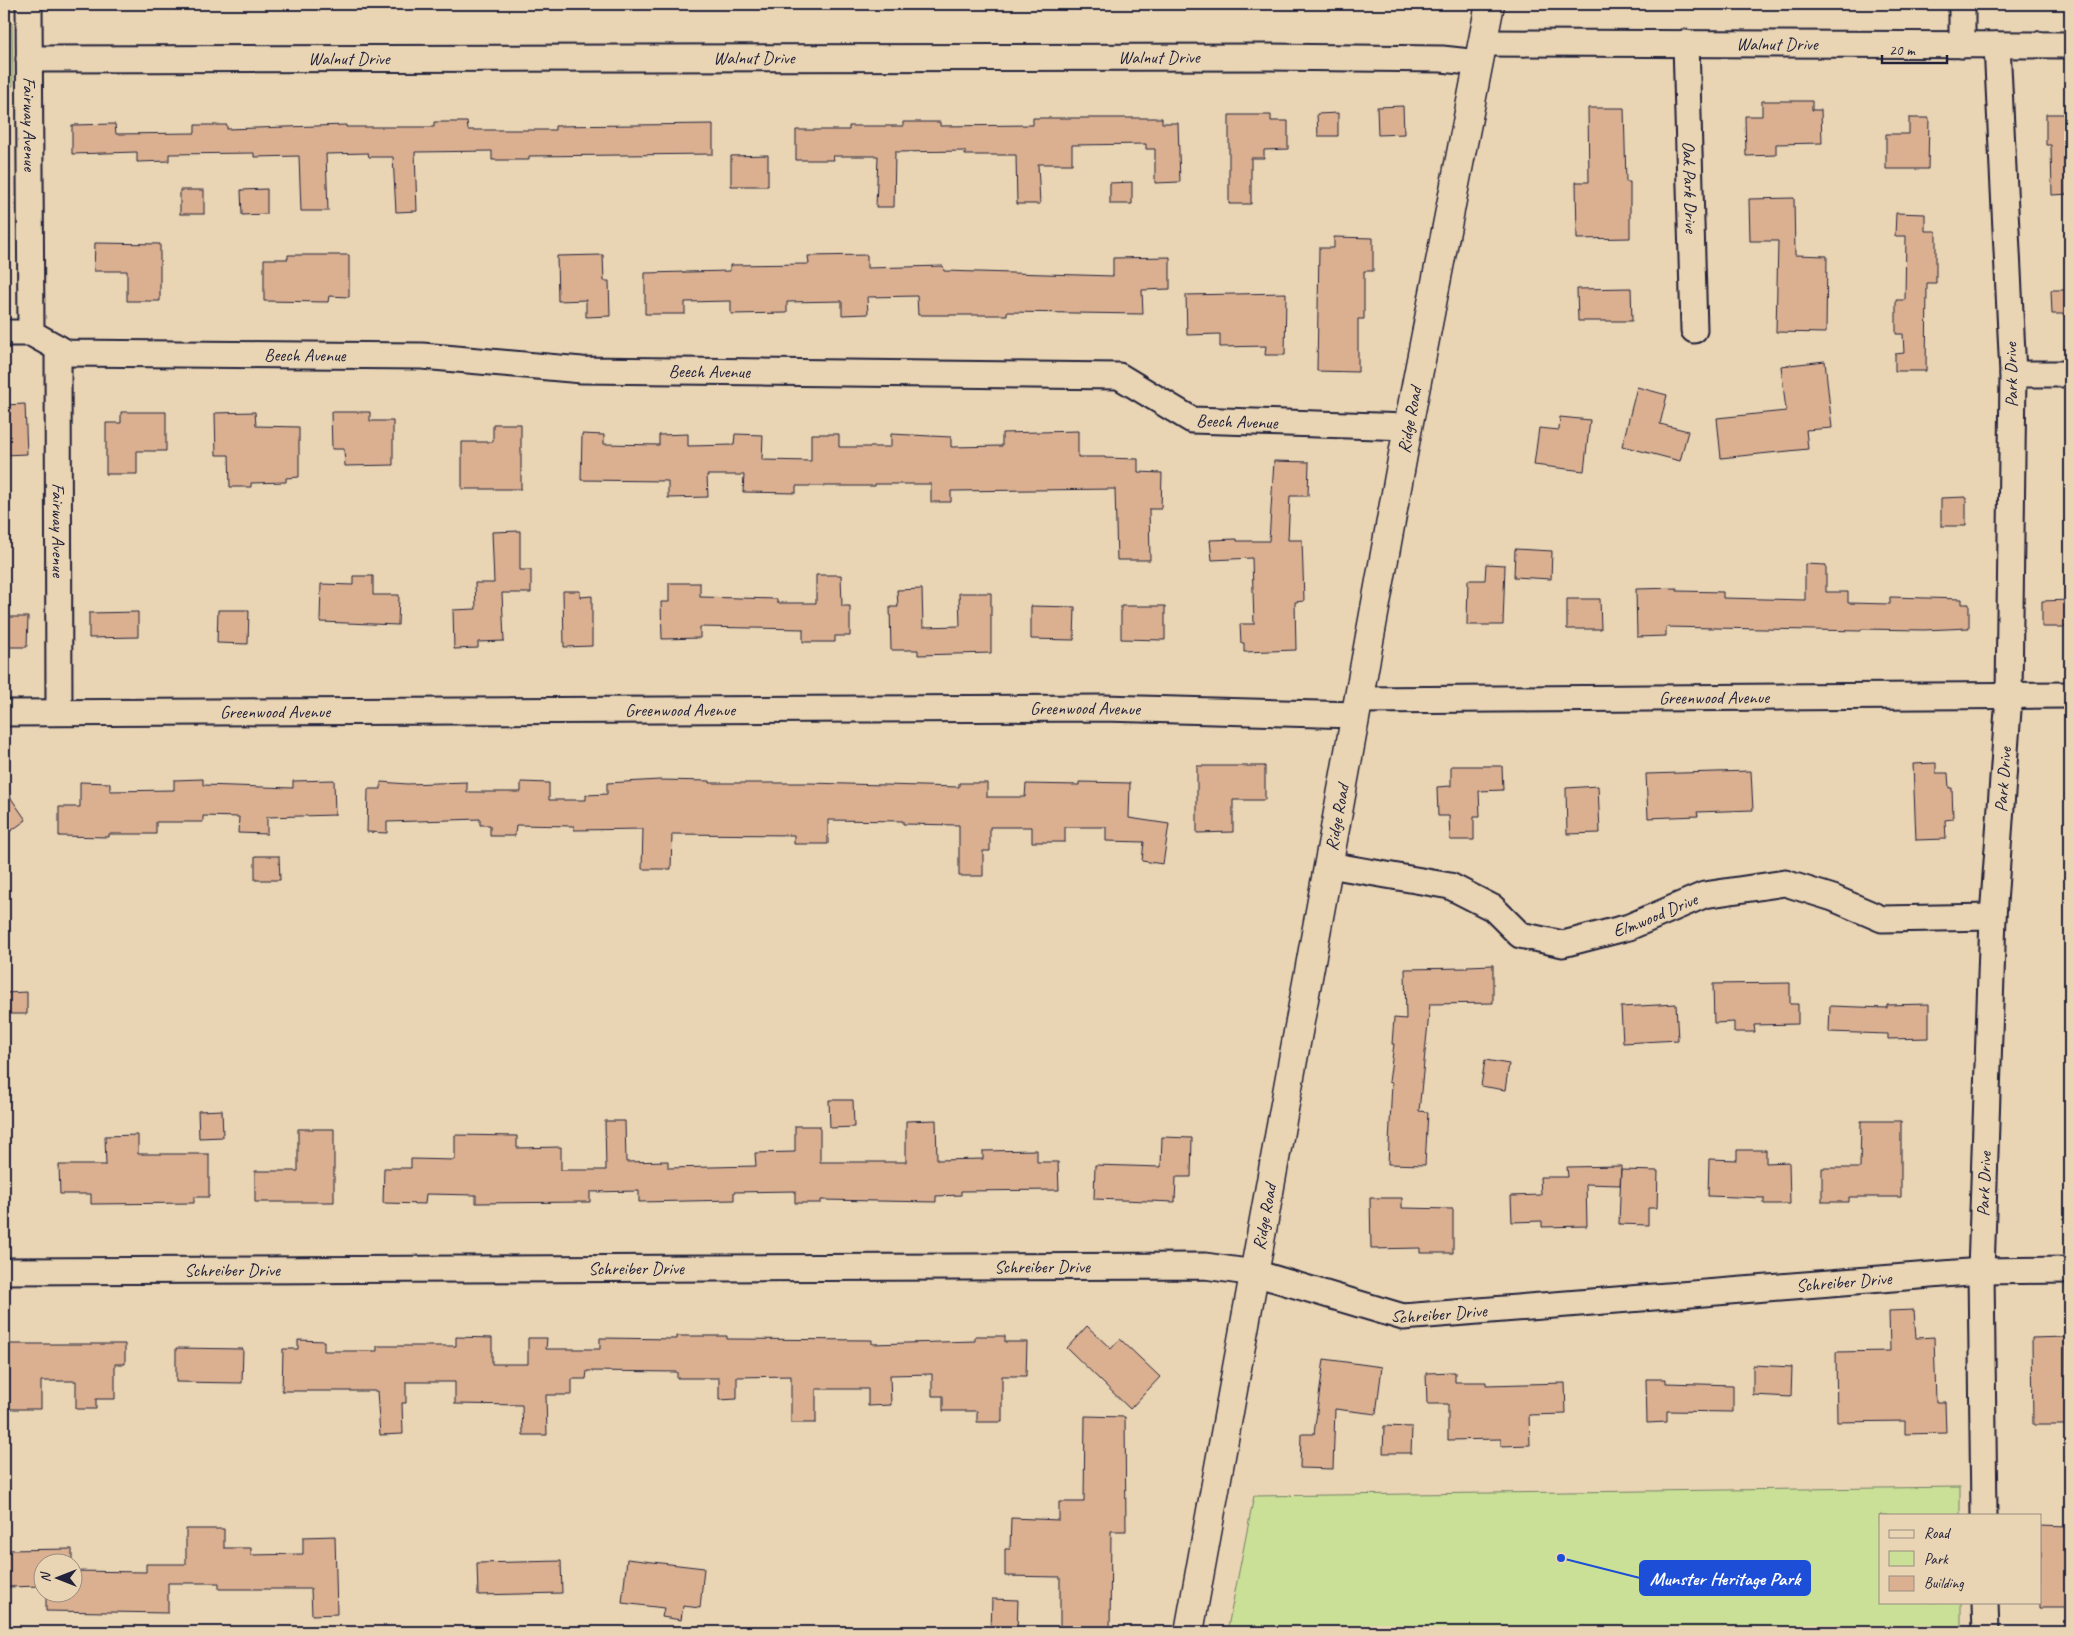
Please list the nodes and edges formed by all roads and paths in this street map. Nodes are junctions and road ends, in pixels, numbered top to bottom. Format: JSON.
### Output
{"nodes":[{"id":1,"x":29,"y":4,"type":"edge"},
{"id":2,"x":1490,"y":4,"type":"edge"},
{"id":3,"x":1962,"y":4,"type":"edge"},
{"id":4,"x":1686,"y":43,"type":"junction"},
{"id":5,"x":1962,"y":45,"type":"junction"},
{"id":6,"x":1997,"y":45,"type":"junction"},
{"id":7,"x":2070,"y":45,"type":"edge"},
{"id":8,"x":1481,"y":53,"type":"junction"},
{"id":9,"x":30,"y":59,"type":"junction"},
{"id":10,"x":1694,"y":330,"type":"dead end"},
{"id":11,"x":31,"y":333,"type":"junction"},
{"id":12,"x":4,"y":334,"type":"edge"},
{"id":13,"x":58,"y":348,"type":"junction"},
{"id":14,"x":2013,"y":374,"type":"junction"},
{"id":15,"x":2070,"y":374,"type":"edge"},
{"id":16,"x":1408,"y":427,"type":"junction"},
{"id":17,"x":2009,"y":696,"type":"junction"},
{"id":18,"x":2070,"y":696,"type":"edge"},
{"id":19,"x":1357,"y":707,"type":"junction"},
{"id":20,"x":4,"y":712,"type":"edge"},
{"id":21,"x":59,"y":712,"type":"junction"},
{"id":22,"x":1329,"y":864,"type":"junction"},
{"id":23,"x":1993,"y":917,"type":"junction"},
{"id":24,"x":2070,"y":1270,"type":"edge"},
{"id":25,"x":4,"y":1271,"type":"edge"},
{"id":26,"x":1981,"y":1271,"type":"junction"},
{"id":27,"x":1255,"y":1272,"type":"junction"},
{"id":28,"x":1984,"y":1514,"type":"edge"},
{"id":29,"x":1985,"y":1604,"type":"edge"},
{"id":30,"x":1189,"y":1632,"type":"edge"},
{"id":31,"x":1986,"y":1632,"type":"edge"}],
"edges":[{"from":1,"to":9,"type":"street","name":"Fairway Avenue"},
{"from":2,"to":8,"type":"main road","name":"Ridge Road"},
{"from":3,"to":5,"type":"street"},
{"from":4,"to":5,"type":"street","name":"Walnut Drive"},
{"from":4,"to":8,"type":"street","name":"Walnut Drive"},
{"from":4,"to":10,"type":"street","name":"Oak Park Drive"},
{"from":5,"to":6,"type":"street","name":"Walnut Drive"},
{"from":6,"to":7,"type":"street","name":"Walnut Drive"},
{"from":6,"to":14,"type":"street","name":"Park Drive"},
{"from":8,"to":9,"type":"street","name":"Walnut Drive"},
{"from":8,"to":16,"type":"main road","name":"Ridge Road"},
{"from":9,"to":11,"type":"street","name":"Fairway Avenue"},
{"from":11,"to":12,"type":"street"},
{"from":11,"to":13,"type":"street","name":"Beech Avenue"},
{"from":13,"to":16,"type":"street","name":"Beech Avenue"},
{"from":13,"to":21,"type":"street","name":"Fairway Avenue"},
{"from":14,"to":15,"type":"street"},
{"from":14,"to":17,"type":"street","name":"Park Drive"},
{"from":16,"to":19,"type":"main road","name":"Ridge Road"},
{"from":17,"to":18,"type":"street","name":"Greenwood Avenue"},
{"from":17,"to":19,"type":"street","name":"Greenwood Avenue"},
{"from":17,"to":23,"type":"street","name":"Park Drive"},
{"from":19,"to":21,"type":"street","name":"Greenwood Avenue"},
{"from":19,"to":22,"type":"main road","name":"Ridge Road"},
{"from":20,"to":21,"type":"street","name":"Greenwood Avenue"},
{"from":22,"to":23,"type":"street","name":"Elmwood Drive"},
{"from":22,"to":27,"type":"main road","name":"Ridge Road"},
{"from":23,"to":26,"type":"street","name":"Park Drive"},
{"from":24,"to":26,"type":"street","name":"Schreiber Drive"},
{"from":25,"to":27,"type":"street","name":"Schreiber Drive"},
{"from":26,"to":27,"type":"street","name":"Schreiber Drive"},
{"from":26,"to":28,"type":"street","name":"Park Drive"},
{"from":27,"to":30,"type":"main road","name":"Ridge Road"},
{"from":29,"to":31,"type":"street"}]}
